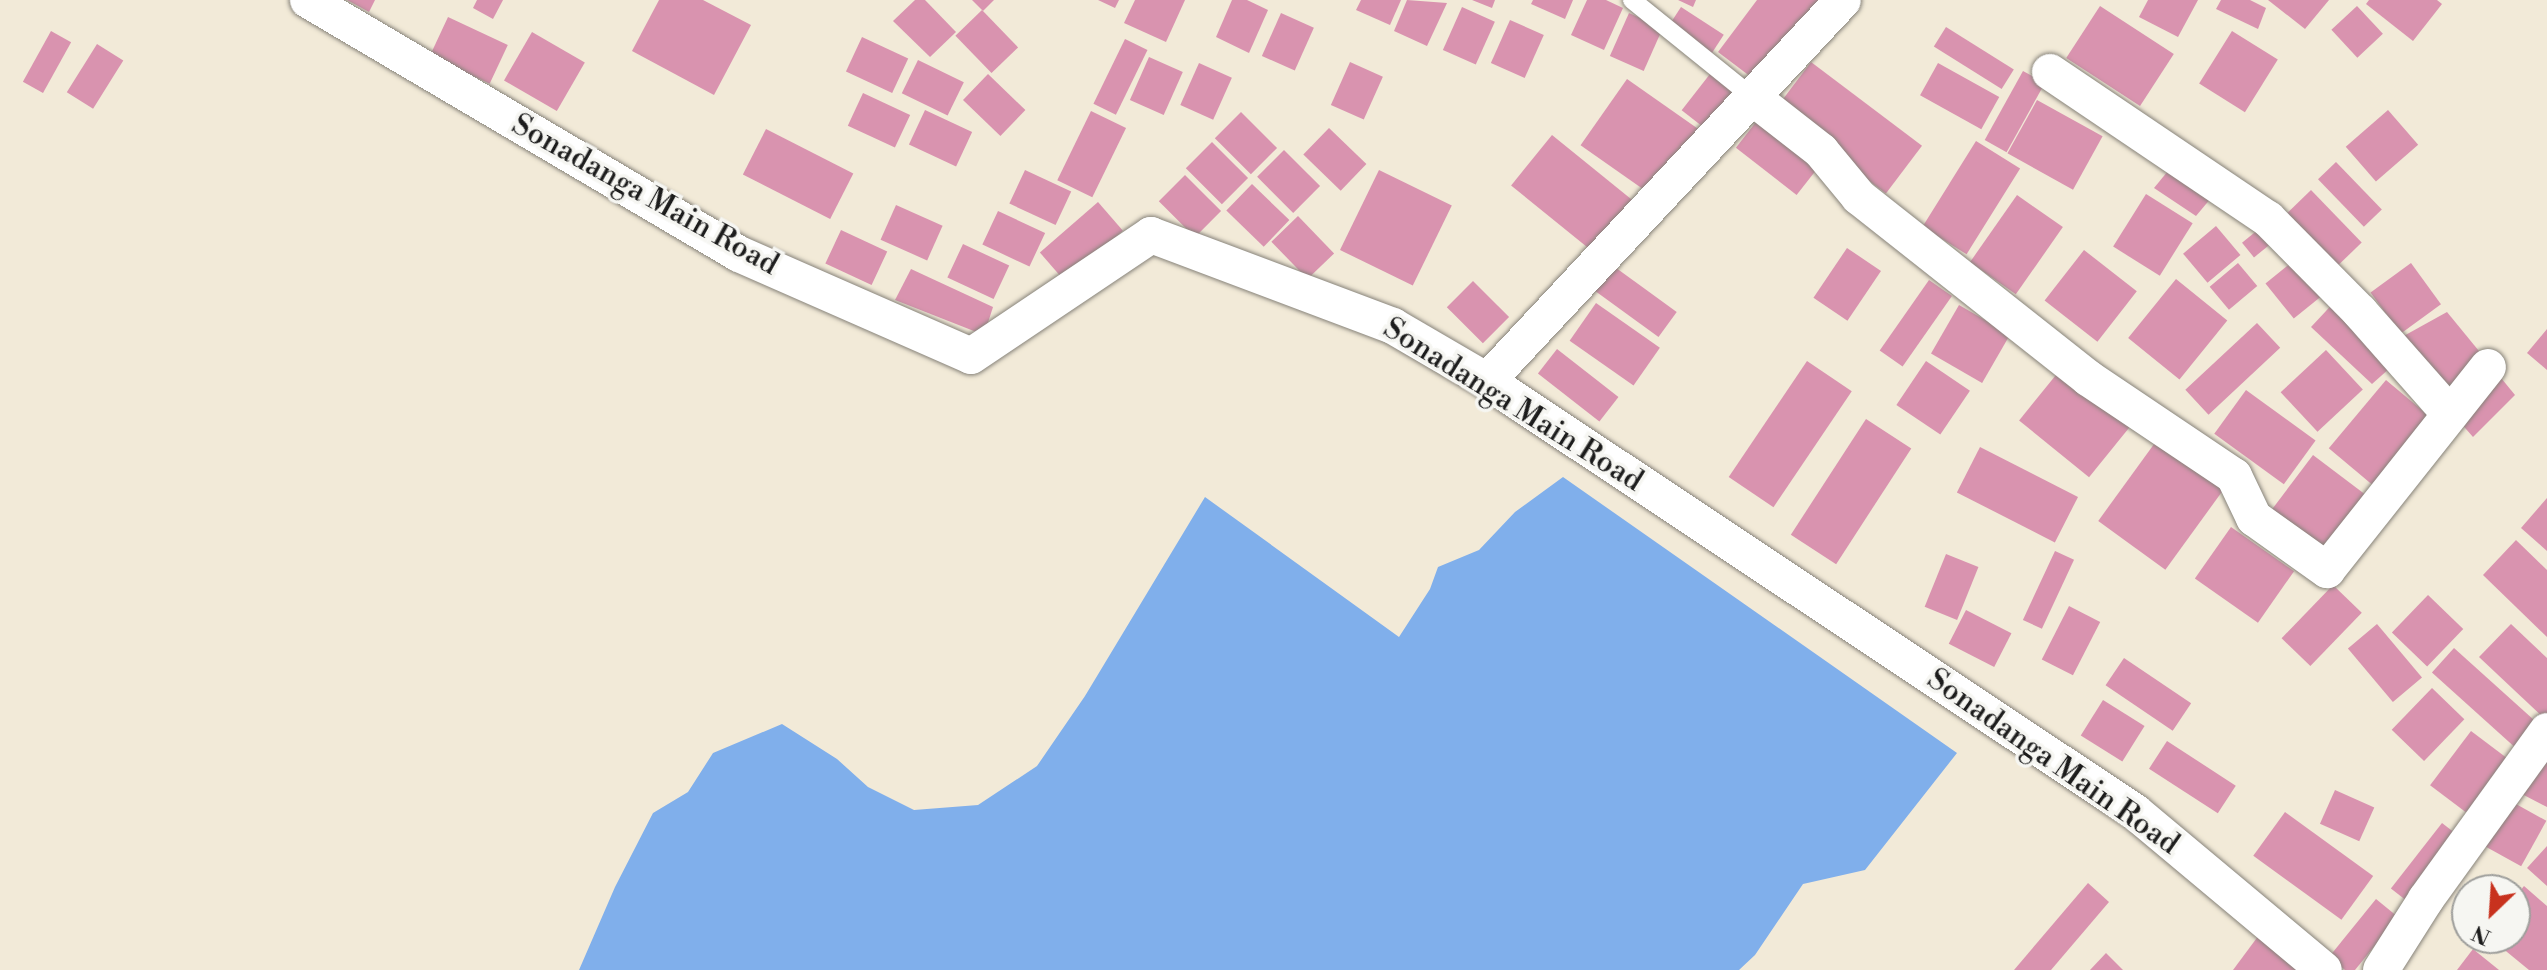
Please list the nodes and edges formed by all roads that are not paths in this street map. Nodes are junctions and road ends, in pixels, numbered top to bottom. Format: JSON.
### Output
{"nodes":[{"id":1,"x":308,"y":0,"type":"edge"},
{"id":2,"x":1632,"y":0,"type":"edge"},
{"id":3,"x":1843,"y":0,"type":"edge"},
{"id":4,"x":2050,"y":72,"type":"dead end"},
{"id":5,"x":1752,"y":97,"type":"junction"},
{"id":6,"x":2488,"y":367,"type":"dead end"},
{"id":7,"x":1487,"y":381,"type":"junction"},
{"id":8,"x":2450,"y":414,"type":"junction"},
{"id":9,"x":2547,"y":731,"type":"edge"},
{"id":10,"x":2324,"y":970,"type":"edge"},
{"id":11,"x":2381,"y":970,"type":"edge"}],
"edges":[{"from":1,"to":7,"type":"street","name":"Sonadanga Main Road"},
{"from":2,"to":5,"type":"lane"},
{"from":3,"to":5,"type":"street"},
{"from":4,"to":8,"type":"street"},
{"from":5,"to":7,"type":"street"},
{"from":5,"to":8,"type":"street"},
{"from":6,"to":8,"type":"street"},
{"from":7,"to":10,"type":"street","name":"Sonadanga Main Road"},
{"from":9,"to":11,"type":"street"}]}
